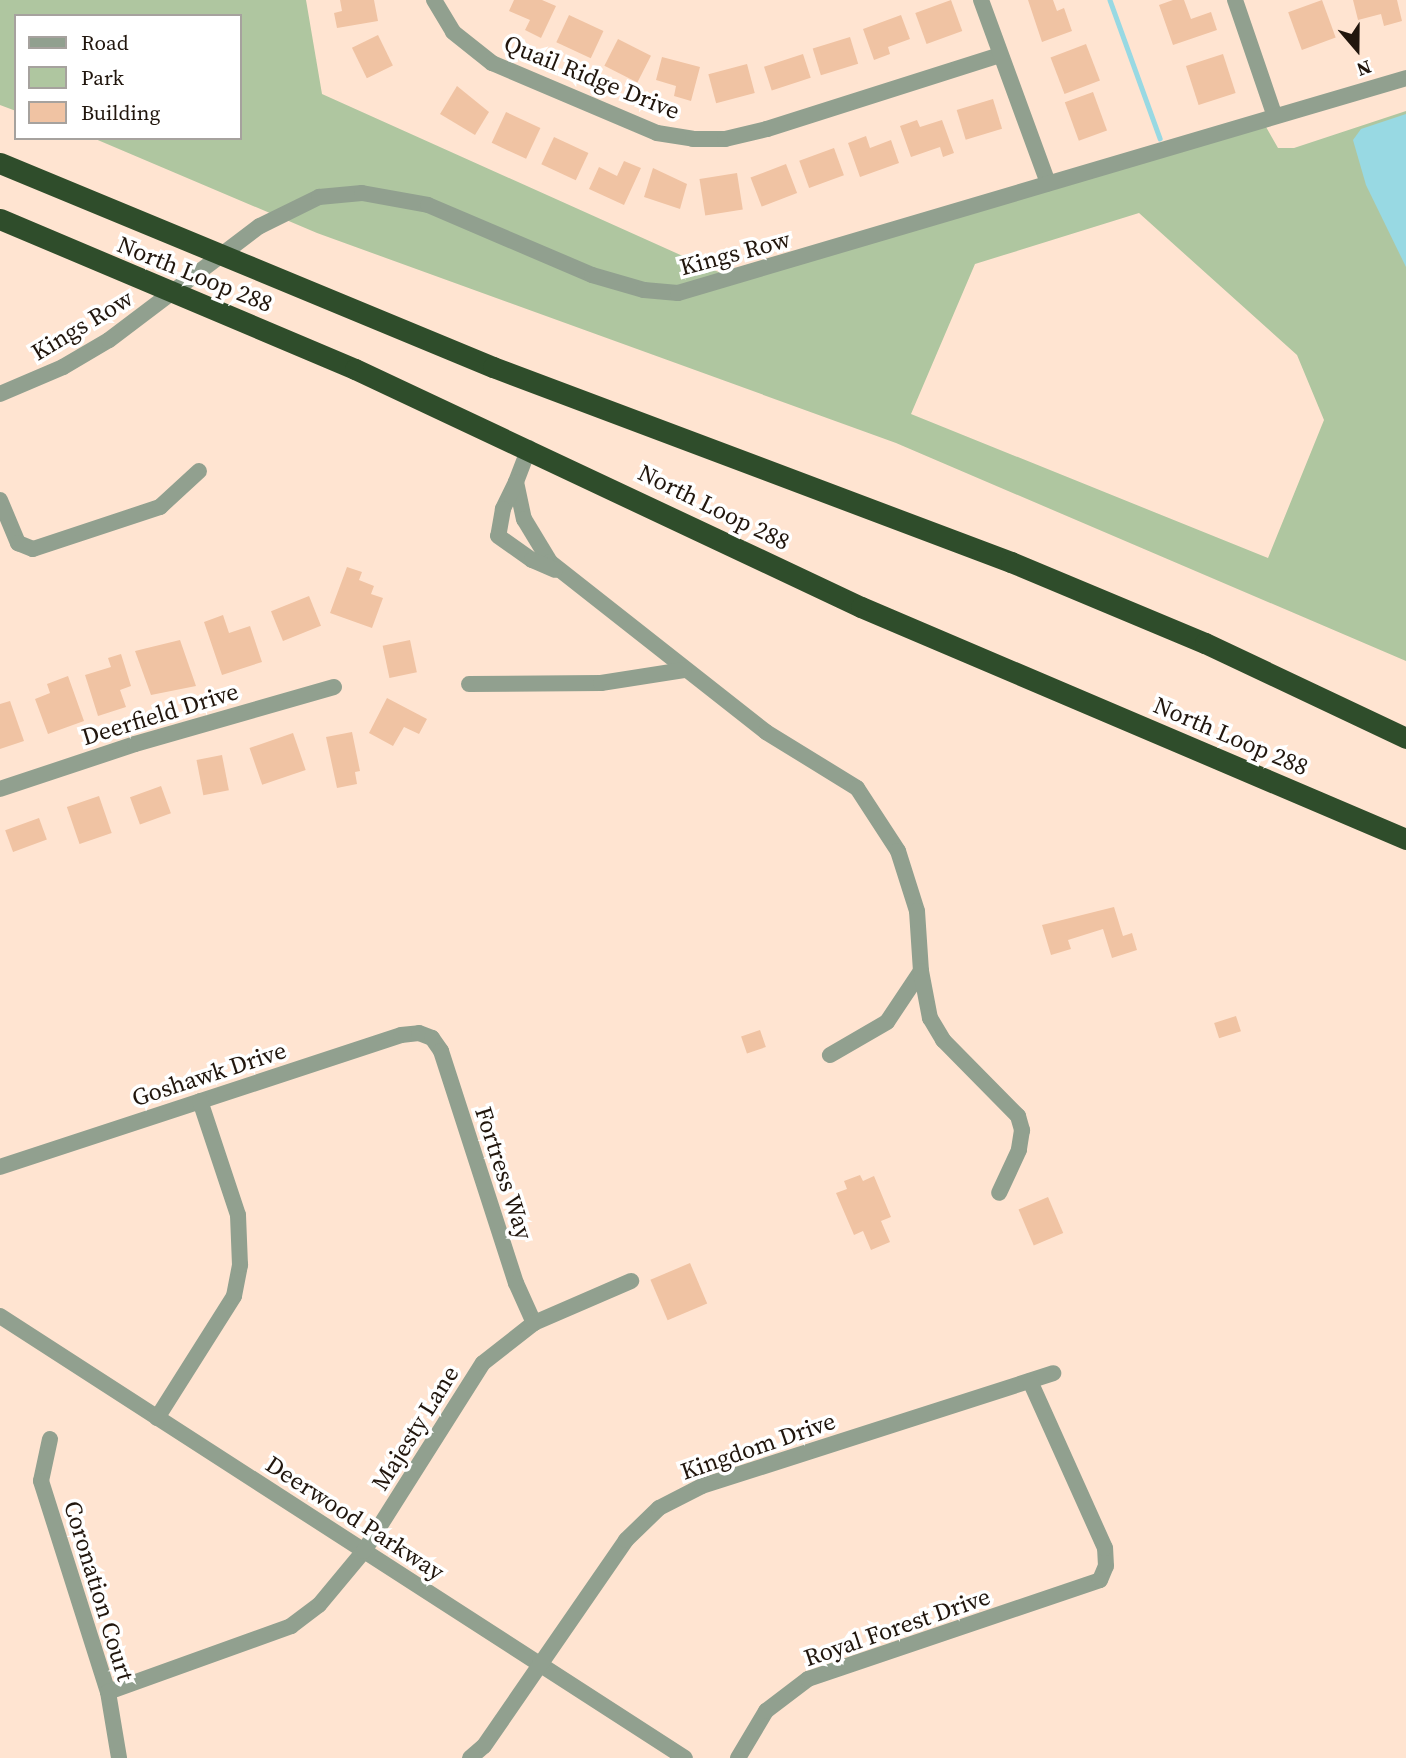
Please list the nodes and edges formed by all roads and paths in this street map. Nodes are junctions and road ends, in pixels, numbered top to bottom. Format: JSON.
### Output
{"nodes":[{"id":1,"x":434,"y":0,"type":"edge"},
{"id":2,"x":981,"y":0,"type":"edge"},
{"id":3,"x":1235,"y":0,"type":"edge"},
{"id":4,"x":1000,"y":55,"type":"junction"},
{"id":5,"x":1406,"y":78,"type":"edge"},
{"id":6,"x":1273,"y":114,"type":"junction"},
{"id":7,"x":0,"y":163,"type":"edge"},
{"id":8,"x":1048,"y":183,"type":"junction"},
{"id":9,"x":0,"y":219,"type":"edge"},
{"id":10,"x":219,"y":255,"type":"junction"},
{"id":11,"x":174,"y":293,"type":"junction"},
{"id":12,"x":0,"y":394,"type":"edge"},
{"id":13,"x":529,"y":448,"type":"junction"},
{"id":14,"x":199,"y":471,"type":"dead end"},
{"id":15,"x":516,"y":482,"type":"junction"},
{"id":16,"x":0,"y":500,"type":"edge"},
{"id":17,"x":558,"y":571,"type":"junction"},
{"id":18,"x":684,"y":670,"type":"junction"},
{"id":19,"x":469,"y":684,"type":"dead end"},
{"id":20,"x":334,"y":687,"type":"dead end"},
{"id":21,"x":1406,"y":738,"type":"edge"},
{"id":22,"x":0,"y":789,"type":"edge"},
{"id":23,"x":1406,"y":839,"type":"edge"},
{"id":24,"x":921,"y":971,"type":"junction"},
{"id":25,"x":432,"y":1038,"type":"joint"},
{"id":26,"x":830,"y":1055,"type":"dead end"},
{"id":27,"x":200,"y":1101,"type":"junction"},
{"id":28,"x":0,"y":1167,"type":"edge"},
{"id":29,"x":999,"y":1193,"type":"dead end"},
{"id":30,"x":631,"y":1281,"type":"dead end"},
{"id":31,"x":0,"y":1316,"type":"edge"},
{"id":32,"x":534,"y":1323,"type":"junction"},
{"id":33,"x":1054,"y":1373,"type":"dead end"},
{"id":34,"x":1030,"y":1381,"type":"junction"},
{"id":35,"x":157,"y":1418,"type":"junction"},
{"id":36,"x":50,"y":1438,"type":"dead end"},
{"id":37,"x":364,"y":1551,"type":"junction"},
{"id":38,"x":540,"y":1666,"type":"junction"},
{"id":39,"x":108,"y":1692,"type":"junction"},
{"id":40,"x":119,"y":1758,"type":"edge"},
{"id":41,"x":470,"y":1758,"type":"edge"},
{"id":42,"x":685,"y":1758,"type":"edge"},
{"id":43,"x":738,"y":1758,"type":"edge"}],
"edges":[{"from":1,"to":4,"type":"street","name":"Quail Ridge Drive"},
{"from":2,"to":4,"type":"street"},
{"from":3,"to":6,"type":"street"},
{"from":4,"to":8,"type":"street"},
{"from":5,"to":6,"type":"street","name":"Kings Row"},
{"from":6,"to":8,"type":"street","name":"Kings Row"},
{"from":7,"to":10,"type":"highway","name":"North Loop 288"},
{"from":8,"to":10,"type":"street","name":"Kings Row"},
{"from":9,"to":11,"type":"highway","name":"North Loop 288"},
{"from":10,"to":11,"type":"street","name":"Kings Row"},
{"from":10,"to":21,"type":"highway","name":"North Loop 288"},
{"from":11,"to":12,"type":"street","name":"Kings Row"},
{"from":11,"to":13,"type":"highway","name":"North Loop 288"},
{"from":13,"to":15,"type":"street"},
{"from":13,"to":23,"type":"highway","name":"North Loop 288"},
{"from":14,"to":16,"type":"street"},
{"from":15,"to":17,"type":"street"},
{"from":15,"to":17,"type":"street"},
{"from":17,"to":18,"type":"street"},
{"from":18,"to":19,"type":"street"},
{"from":18,"to":24,"type":"street"},
{"from":20,"to":22,"type":"street","name":"Deerfield Drive"},
{"from":24,"to":26,"type":"street"},
{"from":24,"to":29,"type":"street"},
{"from":25,"to":27,"type":"street","name":"Goshawk Drive"},
{"from":25,"to":32,"type":"street","name":"Fortress Way"},
{"from":27,"to":28,"type":"street","name":"Goshawk Drive"},
{"from":27,"to":35,"type":"street"},
{"from":30,"to":32,"type":"street","name":"Majesty Lane"},
{"from":31,"to":35,"type":"street","name":"Deerwood Parkway"},
{"from":32,"to":37,"type":"street","name":"Majesty Lane"},
{"from":33,"to":34,"type":"street","name":"Kingdom Drive"},
{"from":34,"to":38,"type":"street","name":"Kingdom Drive"},
{"from":34,"to":43,"type":"street","name":"Royal Forest Drive"},
{"from":35,"to":37,"type":"street","name":"Deerwood Parkway"},
{"from":36,"to":39,"type":"street","name":"Coronation Court"},
{"from":37,"to":38,"type":"street","name":"Deerwood Parkway"},
{"from":37,"to":39,"type":"street","name":"Majesty Lane"},
{"from":38,"to":41,"type":"street","name":"Kingdom Drive"},
{"from":38,"to":42,"type":"street","name":"Deerwood Parkway"},
{"from":39,"to":40,"type":"street","name":"Coronation Court"}]}
